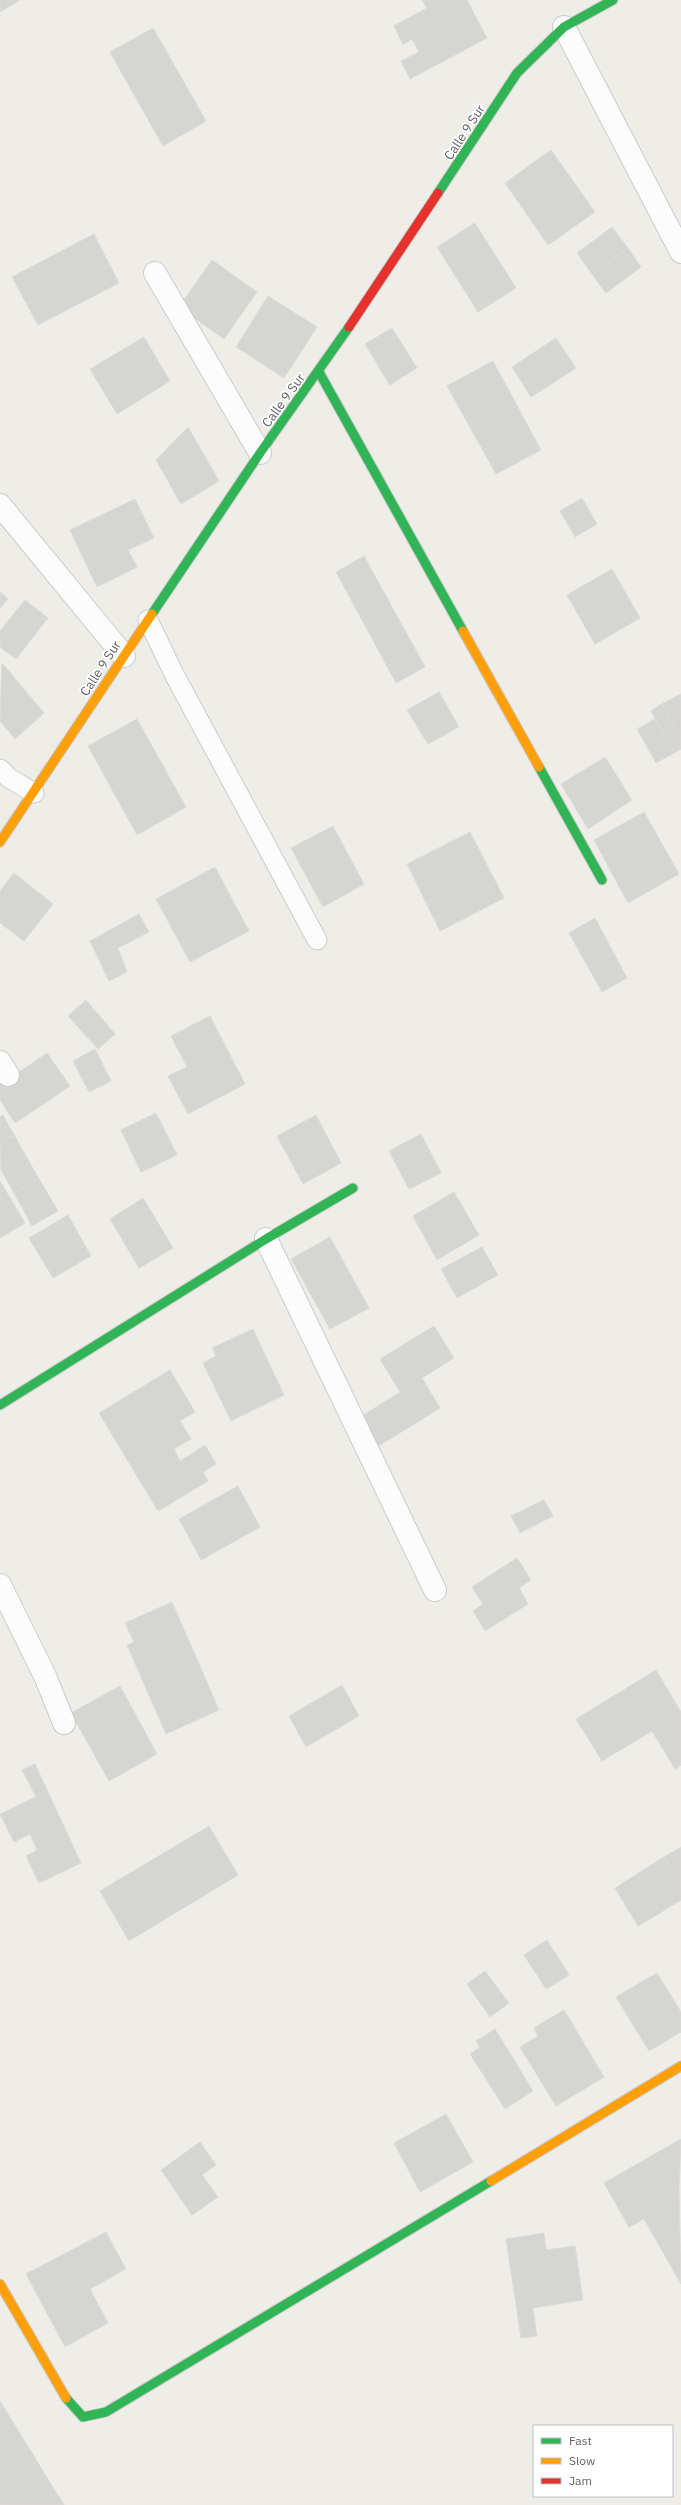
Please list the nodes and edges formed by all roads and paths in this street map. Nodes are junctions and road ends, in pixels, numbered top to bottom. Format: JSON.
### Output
{"nodes":[{"id":1,"x":613,"y":0,"type":"edge"},
{"id":2,"x":564,"y":27,"type":"junction"},
{"id":3,"x":681,"y":252,"type":"edge"},
{"id":4,"x":155,"y":273,"type":"dead end"},
{"id":5,"x":319,"y":372,"type":"junction"},
{"id":6,"x":260,"y":453,"type":"junction"},
{"id":7,"x":0,"y":505,"type":"edge"},
{"id":8,"x":148,"y":620,"type":"junction"},
{"id":9,"x":124,"y":656,"type":"junction"},
{"id":10,"x":0,"y":769,"type":"edge"},
{"id":11,"x":34,"y":793,"type":"junction"},
{"id":12,"x":0,"y":842,"type":"edge"},
{"id":13,"x":602,"y":880,"type":"dead end"},
{"id":14,"x":317,"y":940,"type":"dead end"},
{"id":15,"x":353,"y":1188,"type":"dead end"},
{"id":16,"x":266,"y":1239,"type":"junction"},
{"id":17,"x":0,"y":1405,"type":"edge"},
{"id":18,"x":0,"y":1586,"type":"edge"},
{"id":19,"x":435,"y":1590,"type":"dead end"},
{"id":20,"x":64,"y":1723,"type":"dead end"},
{"id":21,"x":681,"y":2066,"type":"edge"},
{"id":22,"x":0,"y":2284,"type":"edge"}],
"edges":[{"from":1,"to":2,"type":"street","name":"Calle 9 Sur"},
{"from":2,"to":3,"type":"street"},
{"from":2,"to":5,"type":"street","name":"Calle 9 Sur"},
{"from":4,"to":6,"type":"street"},
{"from":5,"to":6,"type":"street","name":"Calle 9 Sur"},
{"from":5,"to":13,"type":"street"},
{"from":6,"to":8,"type":"street","name":"Calle 9 Sur"},
{"from":7,"to":9,"type":"street"},
{"from":8,"to":9,"type":"street","name":"Calle 9 Sur"},
{"from":8,"to":14,"type":"lane"},
{"from":9,"to":11,"type":"street","name":"Calle 9 Sur"},
{"from":10,"to":11,"type":"lane"},
{"from":11,"to":12,"type":"street","name":"Calle 9 Sur"},
{"from":15,"to":16,"type":"street"},
{"from":16,"to":17,"type":"street"},
{"from":16,"to":19,"type":"street"},
{"from":18,"to":20,"type":"street"},
{"from":21,"to":22,"type":"street"}]}
